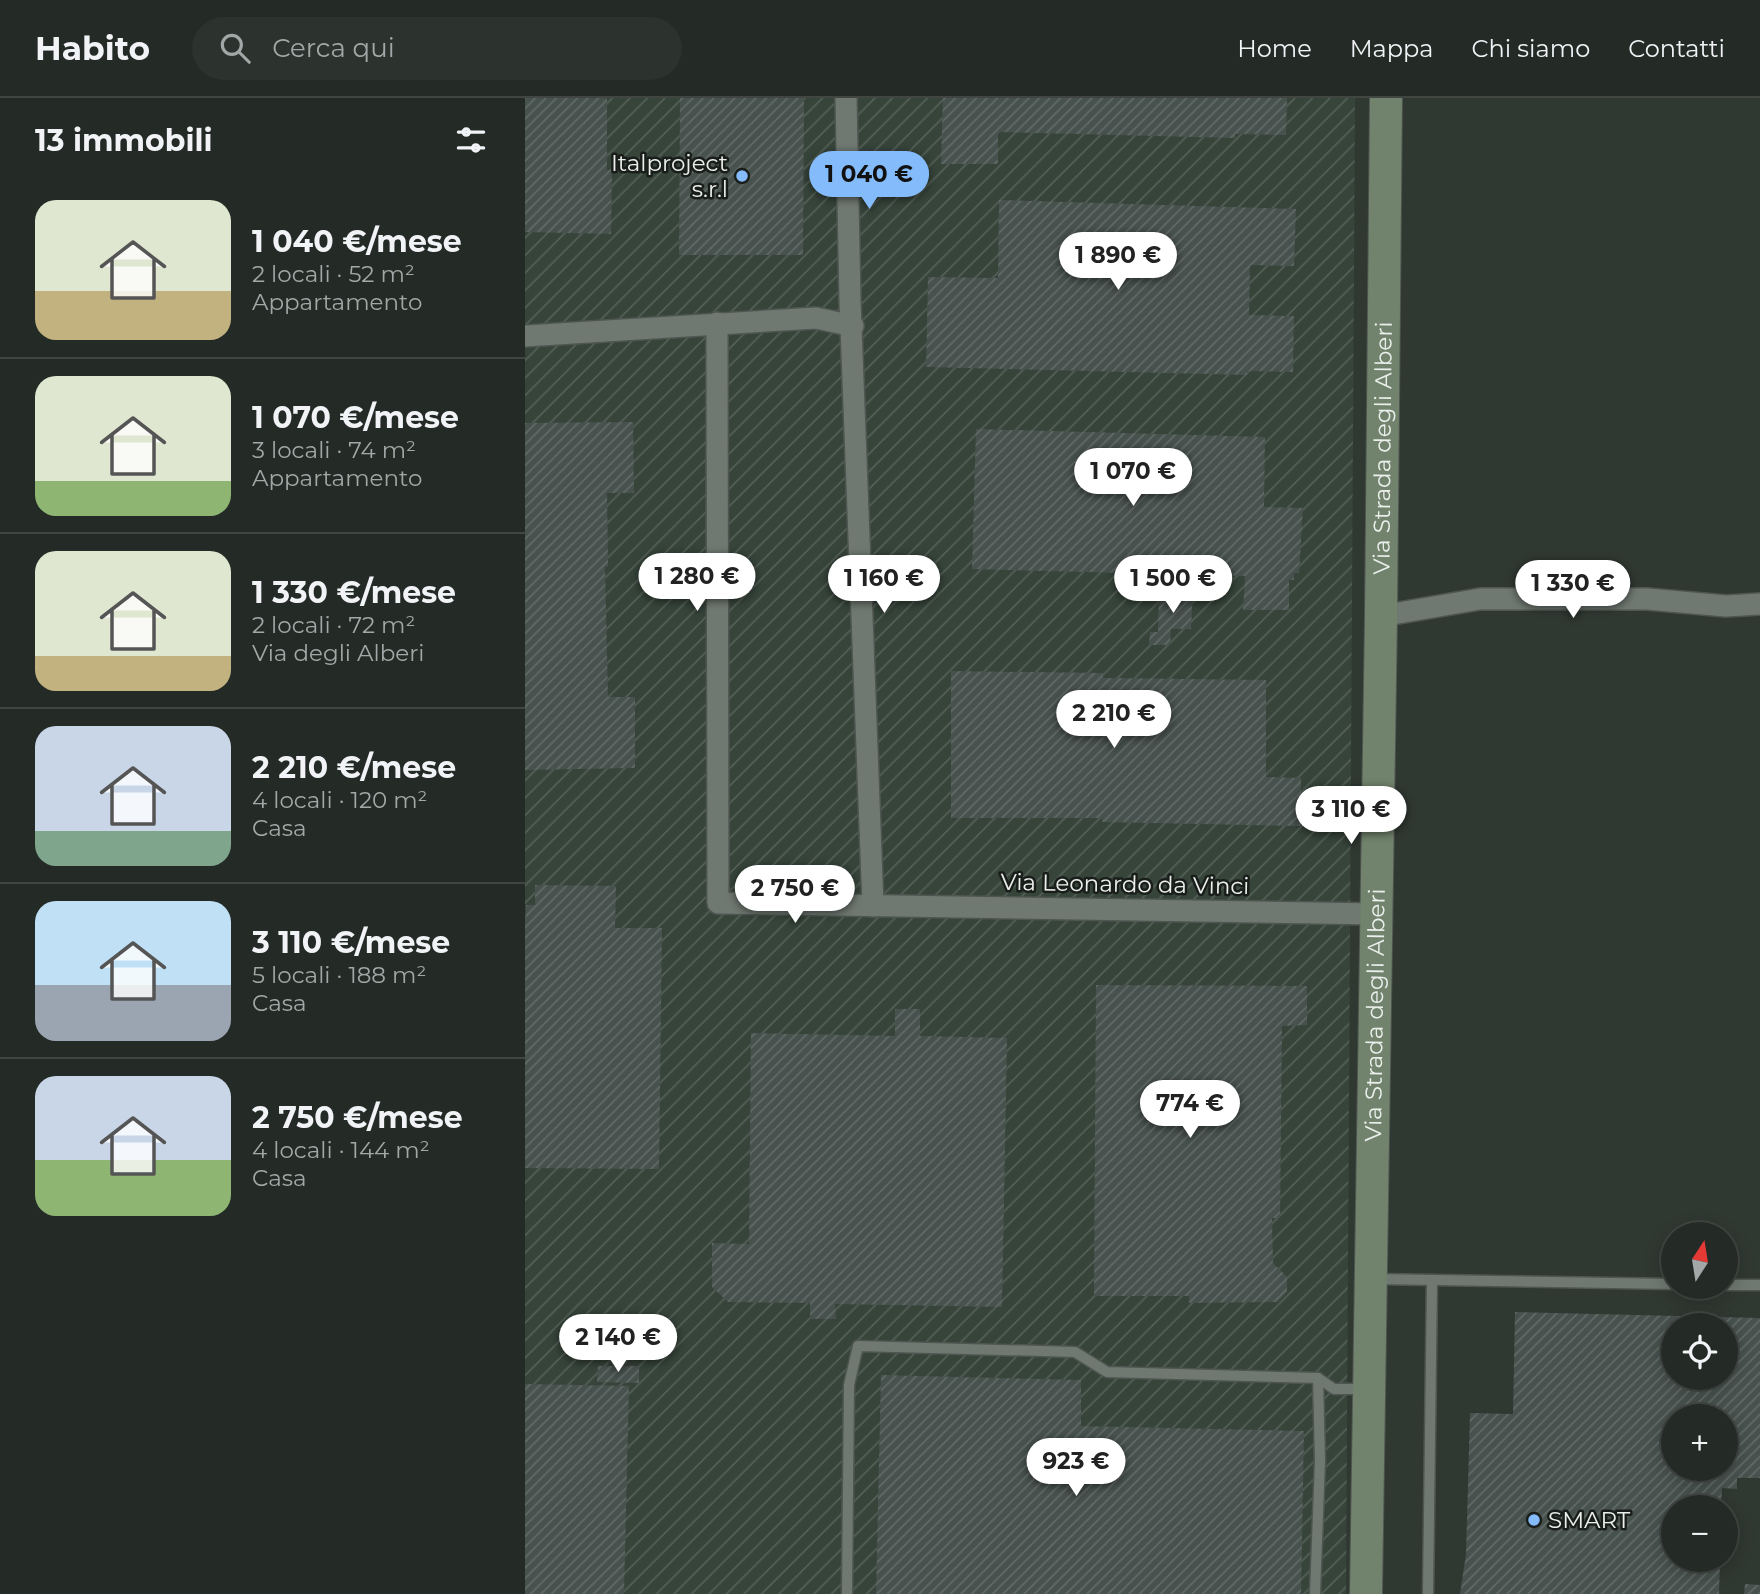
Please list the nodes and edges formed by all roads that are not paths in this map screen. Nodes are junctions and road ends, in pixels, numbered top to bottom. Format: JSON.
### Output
{"nodes":[{"id":1,"x":846,"y":98,"type":"edge"},
{"id":2,"x":1386,"y":98,"type":"edge"},
{"id":3,"x":717,"y":323,"type":"junction"},
{"id":4,"x":853,"y":326,"type":"junction"},
{"id":5,"x":525,"y":336,"type":"edge"},
{"id":6,"x":1760,"y":604,"type":"edge"},
{"id":7,"x":1381,"y":616,"type":"junction"},
{"id":8,"x":873,"y":906,"type":"junction"},
{"id":9,"x":1376,"y":914,"type":"junction"},
{"id":10,"x":1371,"y":1279,"type":"junction"},
{"id":11,"x":1432,"y":1280,"type":"junction"},
{"id":12,"x":1661,"y":1284,"type":"edge"},
{"id":13,"x":1738,"y":1284,"type":"edge"},
{"id":14,"x":1760,"y":1285,"type":"edge"},
{"id":15,"x":1318,"y":1378,"type":"junction"},
{"id":16,"x":1368,"y":1389,"type":"junction"},
{"id":17,"x":847,"y":1594,"type":"edge"},
{"id":18,"x":1315,"y":1594,"type":"edge"},
{"id":19,"x":1366,"y":1594,"type":"edge"},
{"id":20,"x":1428,"y":1594,"type":"edge"}],
"edges":[{"from":1,"to":4,"type":"street"},
{"from":2,"to":7,"type":"main road","name":"Via Strada degli Alberi"},
{"from":3,"to":4,"type":"street"},
{"from":3,"to":5,"type":"street"},
{"from":3,"to":8,"type":"street","name":"Via Leonardo da Vinci"},
{"from":4,"to":8,"type":"street"},
{"from":6,"to":7,"type":"street"},
{"from":7,"to":9,"type":"main road","name":"Via Strada degli Alberi"},
{"from":8,"to":9,"type":"street","name":"Via Leonardo da Vinci"},
{"from":9,"to":10,"type":"main road","name":"Via Strada degli Alberi"},
{"from":10,"to":11,"type":"lane"},
{"from":10,"to":16,"type":"main road","name":"Via Strada degli Alberi"},
{"from":11,"to":12,"type":"lane"},
{"from":11,"to":20,"type":"lane"},
{"from":13,"to":14,"type":"lane"},
{"from":15,"to":16,"type":"lane"},
{"from":15,"to":17,"type":"lane"},
{"from":15,"to":18,"type":"lane"},
{"from":16,"to":19,"type":"main road","name":"Via Strada degli Alberi"}]}
